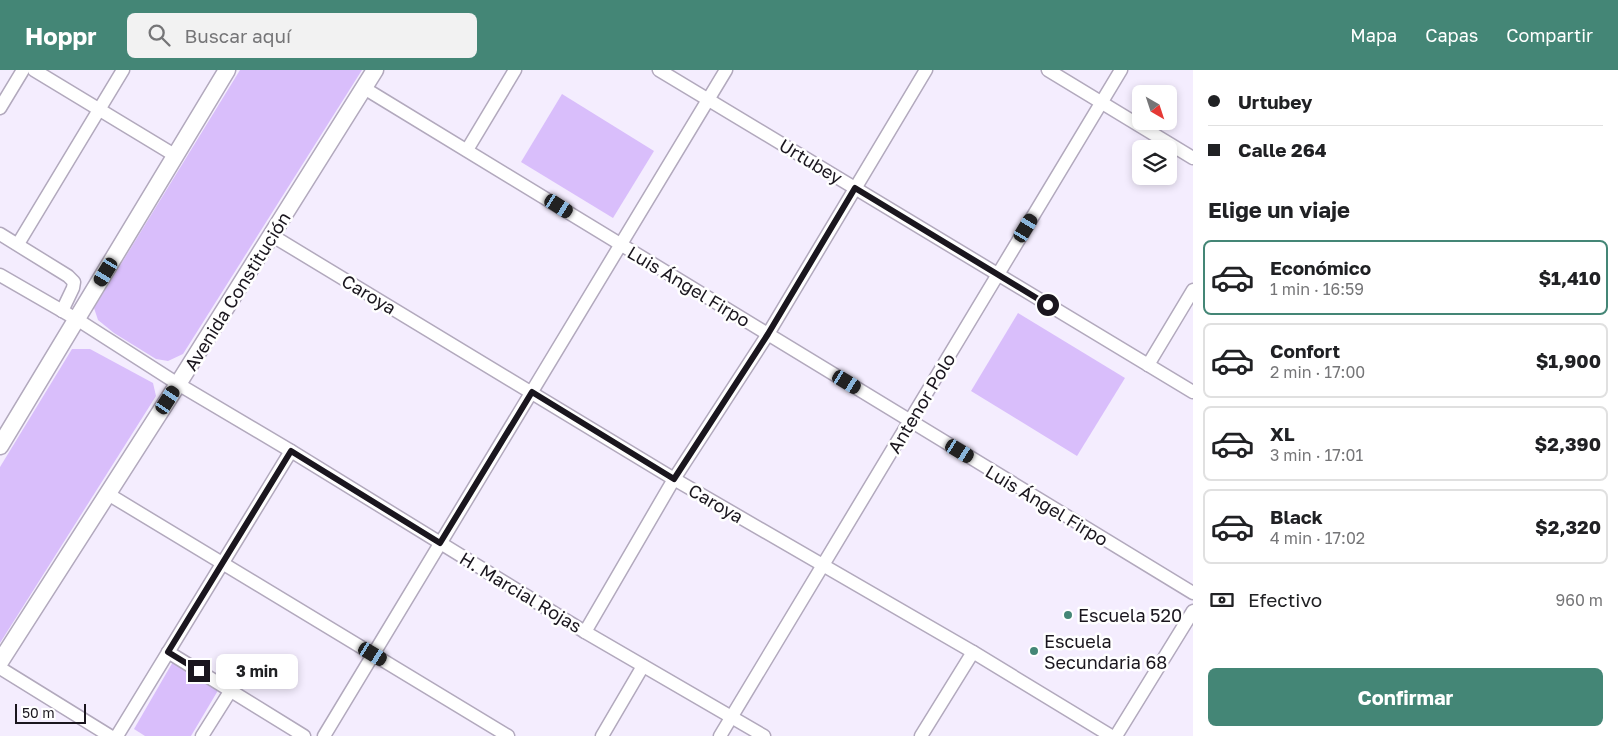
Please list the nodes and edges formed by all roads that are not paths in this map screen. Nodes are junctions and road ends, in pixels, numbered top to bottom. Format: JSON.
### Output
{"nodes":[{"id":1,"x":23,"y":70,"type":"edge"},
{"id":2,"x":34,"y":70,"type":"edge"},
{"id":3,"x":123,"y":70,"type":"edge"},
{"id":4,"x":227,"y":70,"type":"edge"},
{"id":5,"x":375,"y":70,"type":"edge"},
{"id":6,"x":515,"y":70,"type":"edge"},
{"id":7,"x":659,"y":70,"type":"edge"},
{"id":8,"x":726,"y":70,"type":"edge"},
{"id":9,"x":926,"y":70,"type":"edge"},
{"id":10,"x":1048,"y":70,"type":"edge"},
{"id":11,"x":1122,"y":70,"type":"edge"},
{"id":12,"x":364,"y":88,"type":"junction"},
{"id":13,"x":708,"y":99,"type":"junction"},
{"id":14,"x":1102,"y":102,"type":"junction"},
{"id":15,"x":0,"y":108,"type":"edge"},
{"id":16,"x":99,"y":110,"type":"junction"},
{"id":17,"x":467,"y":150,"type":"junction"},
{"id":18,"x":176,"y":156,"type":"junction"},
{"id":19,"x":1193,"y":158,"type":"edge"},
{"id":20,"x":855,"y":188,"type":"junction"},
{"id":21,"x":0,"y":234,"type":"edge"},
{"id":22,"x":271,"y":236,"type":"junction"},
{"id":23,"x":18,"y":244,"type":"junction"},
{"id":24,"x":621,"y":244,"type":"junction"},
{"id":25,"x":0,"y":274,"type":"edge"},
{"id":26,"x":998,"y":274,"type":"junction"},
{"id":27,"x":1193,"y":290,"type":"edge"},
{"id":28,"x":62,"y":311,"type":"junction"},
{"id":29,"x":78,"y":320,"type":"junction"},
{"id":30,"x":768,"y":334,"type":"junction"},
{"id":31,"x":1148,"y":365,"type":"junction"},
{"id":32,"x":178,"y":384,"type":"junction"},
{"id":33,"x":532,"y":392,"type":"junction"},
{"id":34,"x":1193,"y":392,"type":"edge"},
{"id":35,"x":910,"y":421,"type":"junction"},
{"id":36,"x":1,"y":443,"type":"edge"},
{"id":37,"x":291,"y":451,"type":"junction"},
{"id":38,"x":674,"y":479,"type":"junction"},
{"id":39,"x":108,"y":494,"type":"junction"},
{"id":40,"x":440,"y":543,"type":"junction"},
{"id":41,"x":224,"y":562,"type":"junction"},
{"id":42,"x":822,"y":565,"type":"junction"},
{"id":43,"x":1193,"y":593,"type":"edge"},
{"id":44,"x":1193,"y":611,"type":"edge"},
{"id":45,"x":585,"y":632,"type":"junction"},
{"id":46,"x":168,"y":652,"type":"junction"},
{"id":47,"x":973,"y":652,"type":"junction"},
{"id":48,"x":373,"y":654,"type":"junction"},
{"id":49,"x":0,"y":662,"type":"edge"},
{"id":50,"x":644,"y":666,"type":"junction"},
{"id":51,"x":0,"y":668,"type":"edge"},
{"id":52,"x":231,"y":690,"type":"junction"},
{"id":53,"x":731,"y":717,"type":"junction"},
{"id":54,"x":110,"y":736,"type":"edge"},
{"id":55,"x":117,"y":736,"type":"edge"},
{"id":56,"x":202,"y":736,"type":"edge"},
{"id":57,"x":304,"y":736,"type":"edge"},
{"id":58,"x":324,"y":736,"type":"edge"},
{"id":59,"x":508,"y":736,"type":"edge"},
{"id":60,"x":602,"y":736,"type":"edge"},
{"id":61,"x":720,"y":736,"type":"edge"},
{"id":62,"x":764,"y":736,"type":"edge"},
{"id":63,"x":921,"y":736,"type":"edge"},
{"id":64,"x":1111,"y":736,"type":"edge"},
{"id":65,"x":1116,"y":736,"type":"edge"}],
"edges":[{"from":1,"to":15,"type":"street"},
{"from":2,"to":16,"type":"street"},
{"from":3,"to":16,"type":"street"},
{"from":4,"to":18,"type":"main road"},
{"from":5,"to":12,"type":"main road","name":"Avenida Constitución"},
{"from":6,"to":17,"type":"street"},
{"from":7,"to":13,"type":"street","name":"Urtubey"},
{"from":8,"to":13,"type":"street"},
{"from":9,"to":20,"type":"street"},
{"from":10,"to":14,"type":"street"},
{"from":11,"to":14,"type":"street","name":"Antenor Polo"},
{"from":12,"to":17,"type":"street","name":"Luis Ángel Firpo"},
{"from":12,"to":22,"type":"main road","name":"Avenida Constitución"},
{"from":13,"to":20,"type":"street","name":"Urtubey"},
{"from":13,"to":24,"type":"street"},
{"from":14,"to":19,"type":"street"},
{"from":14,"to":26,"type":"street","name":"Antenor Polo"},
{"from":16,"to":18,"type":"street"},
{"from":16,"to":23,"type":"street"},
{"from":17,"to":24,"type":"street","name":"Luis Ángel Firpo"},
{"from":18,"to":29,"type":"main road"},
{"from":20,"to":26,"type":"street","name":"Urtubey"},
{"from":20,"to":30,"type":"street"},
{"from":21,"to":23,"type":"street"},
{"from":22,"to":32,"type":"main road","name":"Avenida Constitución"},
{"from":22,"to":33,"type":"street","name":"Caroya"},
{"from":23,"to":28,"type":"street"},
{"from":24,"to":30,"type":"street","name":"Luis Ángel Firpo"},
{"from":24,"to":33,"type":"street"},
{"from":25,"to":28,"type":"street"},
{"from":26,"to":31,"type":"street","name":"Urtubey"},
{"from":26,"to":35,"type":"street","name":"Antenor Polo"},
{"from":27,"to":31,"type":"street"},
{"from":28,"to":29,"type":"street"},
{"from":29,"to":32,"type":"street","name":"H. Marcial Rojas"},
{"from":29,"to":36,"type":"main road"},
{"from":30,"to":35,"type":"street","name":"Luis Ángel Firpo"},
{"from":30,"to":38,"type":"street"},
{"from":31,"to":34,"type":"street","name":"Urtubey"},
{"from":32,"to":37,"type":"street","name":"H. Marcial Rojas"},
{"from":32,"to":39,"type":"main road","name":"Avenida Constitución"},
{"from":33,"to":38,"type":"street","name":"Caroya"},
{"from":33,"to":40,"type":"street"},
{"from":35,"to":42,"type":"street","name":"Antenor Polo"},
{"from":35,"to":43,"type":"street","name":"Luis Ángel Firpo"},
{"from":37,"to":40,"type":"street","name":"H. Marcial Rojas"},
{"from":37,"to":41,"type":"street"},
{"from":38,"to":42,"type":"street","name":"Caroya"},
{"from":38,"to":45,"type":"street"},
{"from":39,"to":41,"type":"street"},
{"from":39,"to":49,"type":"main road","name":"Avenida Constitución"},
{"from":40,"to":45,"type":"street","name":"H. Marcial Rojas"},
{"from":40,"to":48,"type":"street"},
{"from":41,"to":46,"type":"street"},
{"from":41,"to":48,"type":"street"},
{"from":42,"to":47,"type":"street","name":"Caroya"},
{"from":42,"to":53,"type":"street","name":"Antenor Polo"},
{"from":44,"to":65,"type":"street"},
{"from":45,"to":50,"type":"street","name":"H. Marcial Rojas"},
{"from":46,"to":52,"type":"street"},
{"from":46,"to":55,"type":"street"},
{"from":47,"to":63,"type":"street"},
{"from":47,"to":64,"type":"street","name":"Caroya"},
{"from":48,"to":58,"type":"street"},
{"from":48,"to":59,"type":"street"},
{"from":50,"to":53,"type":"street","name":"H. Marcial Rojas"},
{"from":50,"to":60,"type":"street"},
{"from":51,"to":54,"type":"street"},
{"from":52,"to":56,"type":"street"},
{"from":52,"to":57,"type":"street"},
{"from":53,"to":61,"type":"street","name":"Antenor Polo"},
{"from":53,"to":62,"type":"street","name":"H. Marcial Rojas"}]}
